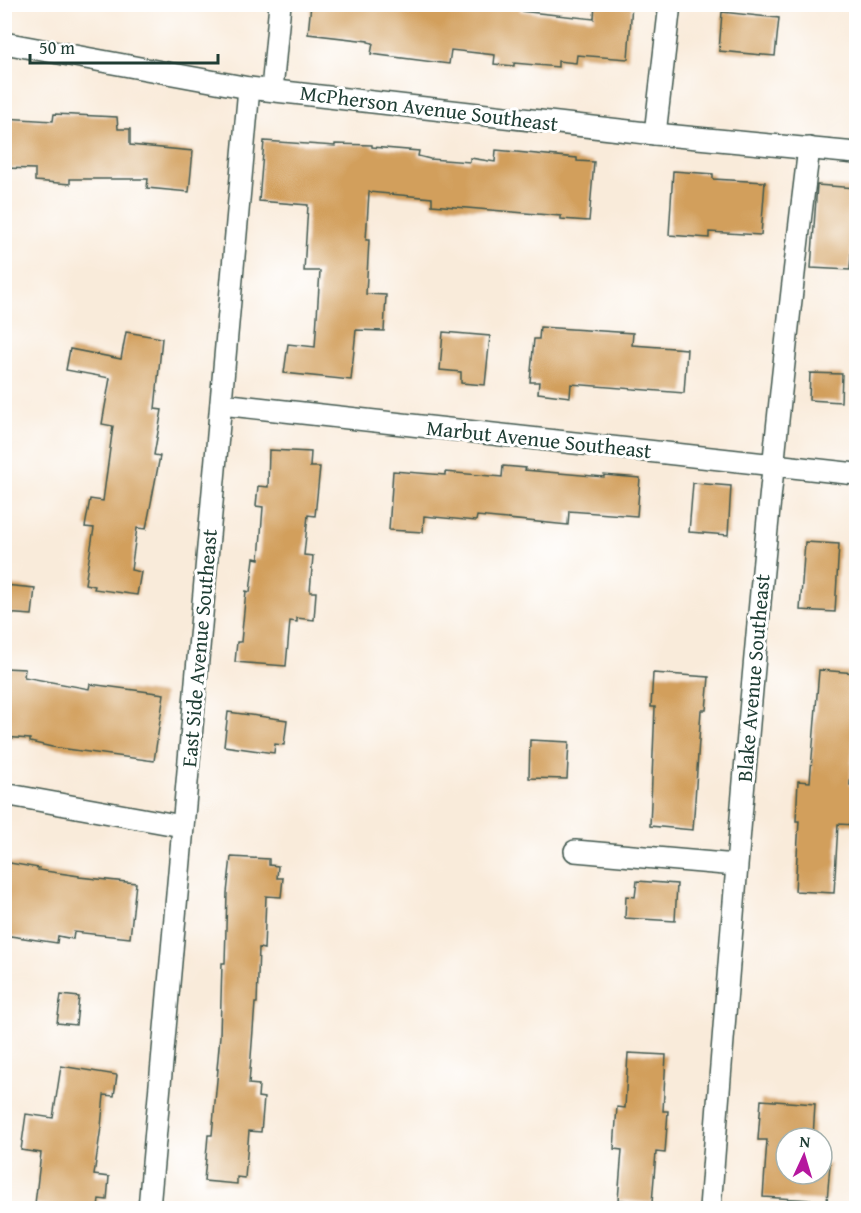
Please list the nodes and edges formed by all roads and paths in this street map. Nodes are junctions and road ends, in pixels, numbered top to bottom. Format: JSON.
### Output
{"nodes":[{"id":1,"x":280,"y":4,"type":"edge"},
{"id":2,"x":670,"y":4,"type":"edge"},
{"id":3,"x":4,"y":43,"type":"edge"},
{"id":4,"x":249,"y":88,"type":"junction"},
{"id":5,"x":272,"y":90,"type":"junction"},
{"id":6,"x":655,"y":134,"type":"junction"},
{"id":7,"x":808,"y":148,"type":"junction"},
{"id":8,"x":856,"y":153,"type":"edge"},
{"id":9,"x":222,"y":404,"type":"junction"},
{"id":10,"x":772,"y":465,"type":"junction"},
{"id":11,"x":856,"y":474,"type":"edge"},
{"id":12,"x":4,"y":794,"type":"edge"},
{"id":13,"x":182,"y":826,"type":"junction"},
{"id":14,"x":575,"y":851,"type":"dead end"},
{"id":15,"x":736,"y":865,"type":"junction"},
{"id":16,"x":149,"y":1209,"type":"edge"},
{"id":17,"x":710,"y":1209,"type":"edge"}],
"edges":[{"from":1,"to":5,"type":"street"},
{"from":2,"to":6,"type":"street"},
{"from":3,"to":4,"type":"street","name":"McPherson Avenue Southeast"},
{"from":4,"to":5,"type":"street","name":"McPherson Avenue Southeast"},
{"from":4,"to":9,"type":"street","name":"East Side Avenue Southeast"},
{"from":5,"to":6,"type":"street","name":"McPherson Avenue Southeast"},
{"from":6,"to":7,"type":"street","name":"McPherson Avenue Southeast"},
{"from":7,"to":8,"type":"street","name":"McPherson Avenue Southeast"},
{"from":7,"to":10,"type":"street","name":"Blake Avenue Southeast"},
{"from":9,"to":10,"type":"street","name":"Marbut Avenue Southeast"},
{"from":9,"to":13,"type":"street","name":"East Side Avenue Southeast"},
{"from":10,"to":11,"type":"street","name":"Marbut Avenue Southeast"},
{"from":10,"to":15,"type":"street","name":"Blake Avenue Southeast"},
{"from":12,"to":13,"type":"street"},
{"from":13,"to":16,"type":"street","name":"East Side Avenue Southeast"},
{"from":14,"to":15,"type":"street"},
{"from":15,"to":17,"type":"street","name":"Blake Avenue Southeast"}]}
